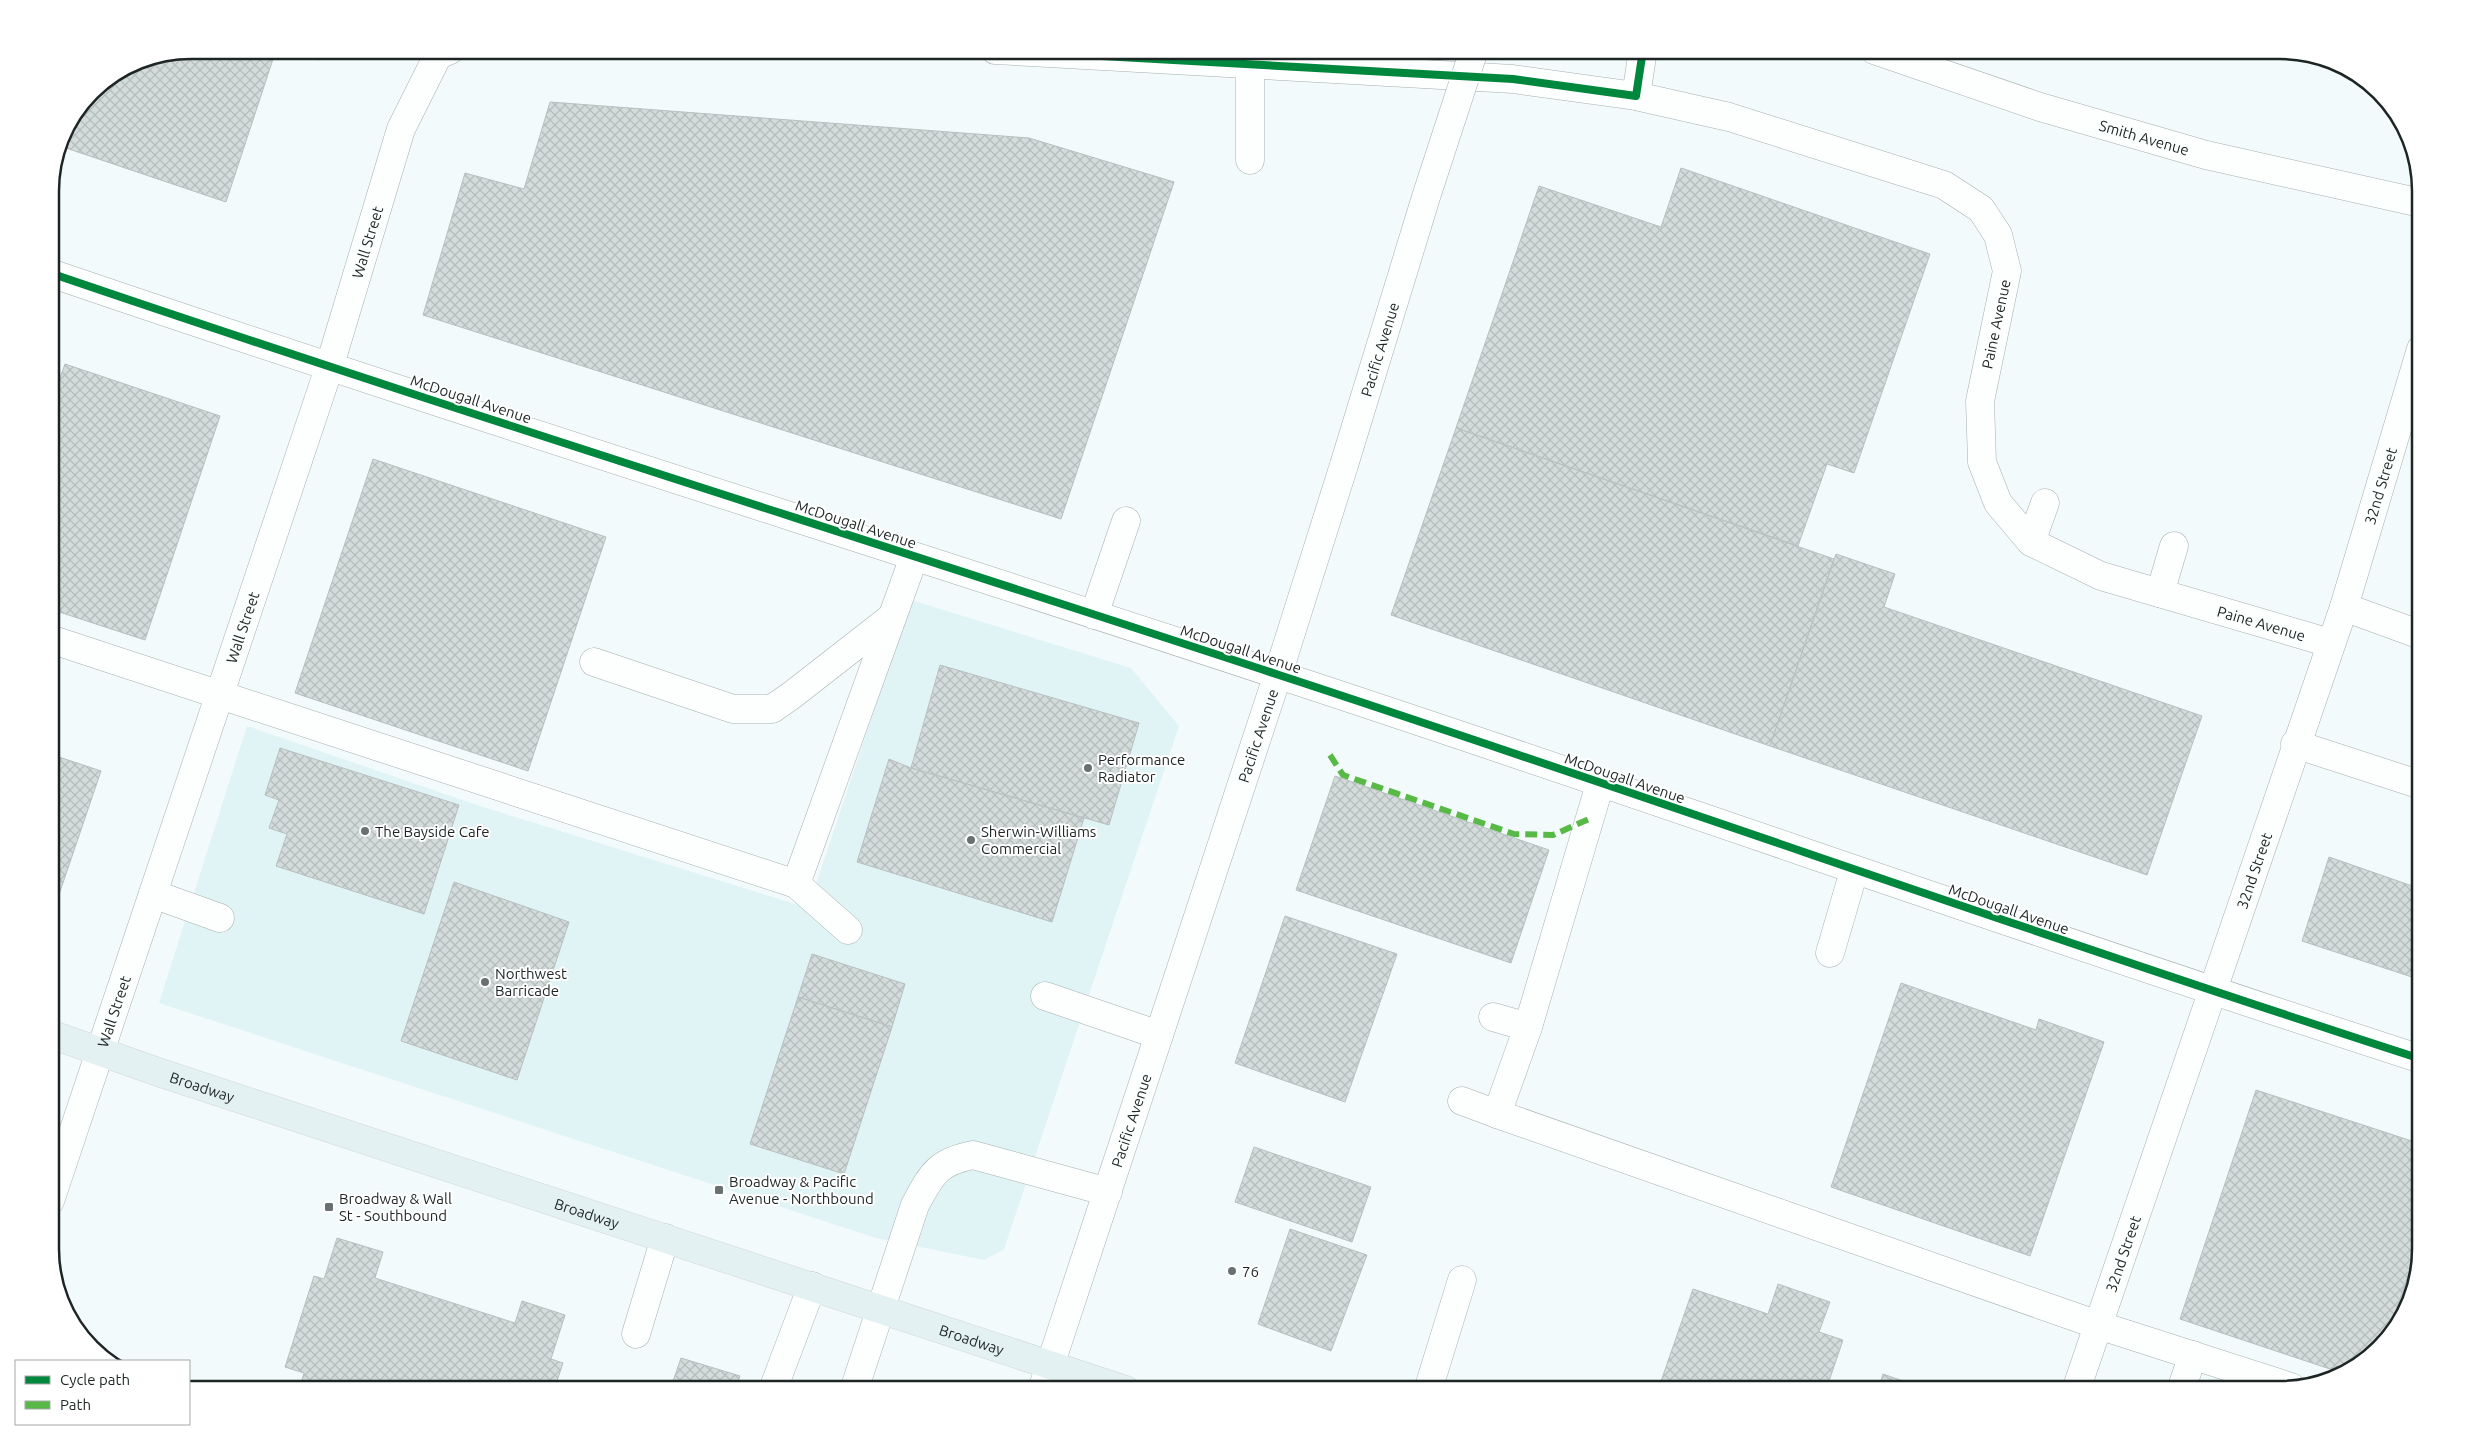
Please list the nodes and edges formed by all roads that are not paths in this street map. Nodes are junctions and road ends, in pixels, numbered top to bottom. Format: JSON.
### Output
{"nodes":[{"id":1,"x":441,"y":59,"type":"edge"},
{"id":2,"x":1220,"y":59,"type":"edge"},
{"id":3,"x":1471,"y":59,"type":"edge"},
{"id":4,"x":1642,"y":59,"type":"edge"},
{"id":5,"x":1900,"y":59,"type":"edge"},
{"id":6,"x":1250,"y":64,"type":"junction"},
{"id":7,"x":1636,"y":96,"type":"junction"},
{"id":8,"x":1250,"y":160,"type":"dead end"},
{"id":9,"x":2412,"y":201,"type":"edge"},
{"id":10,"x":59,"y":276,"type":"edge"},
{"id":11,"x":330,"y":368,"type":"junction"},
{"id":12,"x":2412,"y":380,"type":"edge"},
{"id":13,"x":2044,"y":503,"type":"dead end"},
{"id":14,"x":1126,"y":521,"type":"dead end"},
{"id":15,"x":2031,"y":542,"type":"junction"},
{"id":16,"x":2174,"y":546,"type":"dead end"},
{"id":17,"x":914,"y":556,"type":"junction"},
{"id":18,"x":2160,"y":593,"type":"junction"},
{"id":19,"x":2344,"y":607,"type":"junction"},
{"id":20,"x":1094,"y":615,"type":"junction"},
{"id":21,"x":892,"y":617,"type":"junction"},
{"id":22,"x":2412,"y":632,"type":"edge"},
{"id":23,"x":59,"y":642,"type":"edge"},
{"id":24,"x":2330,"y":643,"type":"junction"},
{"id":25,"x":594,"y":662,"type":"dead end"},
{"id":26,"x":1278,"y":674,"type":"junction"},
{"id":27,"x":220,"y":695,"type":"junction"},
{"id":28,"x":2295,"y":744,"type":"junction"},
{"id":29,"x":2412,"y":781,"type":"edge"},
{"id":30,"x":1600,"y":784,"type":"junction"},
{"id":31,"x":1854,"y":871,"type":"junction"},
{"id":32,"x":796,"y":884,"type":"junction"},
{"id":33,"x":153,"y":894,"type":"junction"},
{"id":34,"x":220,"y":918,"type":"dead end"},
{"id":35,"x":848,"y":930,"type":"dead end"},
{"id":36,"x":1830,"y":953,"type":"dead end"},
{"id":37,"x":2212,"y":992,"type":"junction"},
{"id":38,"x":1046,"y":996,"type":"dead end"},
{"id":39,"x":1493,"y":1017,"type":"dead end"},
{"id":40,"x":1528,"y":1027,"type":"junction"},
{"id":41,"x":1159,"y":1035,"type":"junction"},
{"id":42,"x":59,"y":1037,"type":"edge"},
{"id":43,"x":100,"y":1052,"type":"junction"},
{"id":44,"x":2412,"y":1056,"type":"edge"},
{"id":45,"x":1462,"y":1102,"type":"dead end"},
{"id":46,"x":1497,"y":1114,"type":"junction"},
{"id":47,"x":59,"y":1174,"type":"edge"},
{"id":48,"x":1108,"y":1192,"type":"junction"},
{"id":49,"x":666,"y":1238,"type":"junction"},
{"id":50,"x":1462,"y":1280,"type":"dead end"},
{"id":51,"x":812,"y":1286,"type":"junction"},
{"id":52,"x":881,"y":1309,"type":"junction"},
{"id":53,"x":2098,"y":1325,"type":"junction"},
{"id":54,"x":636,"y":1334,"type":"dead end"},
{"id":55,"x":2193,"y":1355,"type":"junction"},
{"id":56,"x":1050,"y":1364,"type":"junction"},
{"id":57,"x":776,"y":1381,"type":"edge"},
{"id":58,"x":857,"y":1381,"type":"edge"},
{"id":59,"x":1045,"y":1381,"type":"edge"},
{"id":60,"x":1100,"y":1381,"type":"edge"},
{"id":61,"x":1431,"y":1381,"type":"edge"},
{"id":62,"x":2079,"y":1381,"type":"edge"},
{"id":63,"x":2185,"y":1381,"type":"edge"},
{"id":64,"x":2273,"y":1381,"type":"edge"}],
"edges":[{"from":1,"to":11,"type":"street","name":"Wall Street"},
{"from":2,"to":6,"type":"street"},
{"from":3,"to":26,"type":"street","name":"Pacific Avenue","bridge":true},
{"from":4,"to":7,"type":"street"},
{"from":5,"to":9,"type":"street","name":"Smith Avenue"},
{"from":6,"to":7,"type":"street","name":"Paine Avenue"},
{"from":6,"to":8,"type":"street"},
{"from":7,"to":15,"type":"street","name":"Paine Avenue"},
{"from":10,"to":11,"type":"street","name":"McDougall Avenue"},
{"from":11,"to":17,"type":"street","name":"McDougall Avenue"},
{"from":11,"to":27,"type":"street","name":"Wall Street"},
{"from":12,"to":19,"type":"street","name":"32nd Street"},
{"from":13,"to":15,"type":"street"},
{"from":14,"to":20,"type":"street"},
{"from":15,"to":18,"type":"street","name":"Paine Avenue"},
{"from":16,"to":18,"type":"street"},
{"from":17,"to":20,"type":"street","name":"McDougall Avenue"},
{"from":17,"to":21,"type":"street"},
{"from":18,"to":24,"type":"street","name":"Paine Avenue"},
{"from":19,"to":22,"type":"street"},
{"from":19,"to":24,"type":"street","name":"32nd Street"},
{"from":20,"to":26,"type":"street","name":"McDougall Avenue"},
{"from":21,"to":25,"type":"street"},
{"from":21,"to":32,"type":"street"},
{"from":23,"to":27,"type":"street"},
{"from":24,"to":28,"type":"street","name":"32nd Street"},
{"from":26,"to":30,"type":"street","name":"McDougall Avenue"},
{"from":26,"to":41,"type":"street","name":"Pacific Avenue"},
{"from":27,"to":32,"type":"street"},
{"from":27,"to":33,"type":"street","name":"Wall Street"},
{"from":28,"to":29,"type":"street"},
{"from":28,"to":37,"type":"street","name":"32nd Street"},
{"from":30,"to":31,"type":"street","name":"McDougall Avenue"},
{"from":30,"to":40,"type":"street"},
{"from":31,"to":36,"type":"street"},
{"from":31,"to":37,"type":"street","name":"McDougall Avenue"},
{"from":32,"to":35,"type":"street"},
{"from":33,"to":34,"type":"street"},
{"from":33,"to":43,"type":"street","name":"Wall Street"},
{"from":37,"to":44,"type":"street","name":"McDougall Avenue"},
{"from":37,"to":53,"type":"street","name":"32nd Street"},
{"from":38,"to":41,"type":"street"},
{"from":39,"to":40,"type":"street"},
{"from":40,"to":46,"type":"street"},
{"from":41,"to":48,"type":"street","name":"Pacific Avenue"},
{"from":42,"to":43,"type":"main road","name":"Broadway"},
{"from":43,"to":47,"type":"street","name":"Wall Street"},
{"from":43,"to":49,"type":"main road","name":"Broadway"},
{"from":45,"to":46,"type":"street"},
{"from":46,"to":53,"type":"street"},
{"from":48,"to":52,"type":"street"},
{"from":48,"to":56,"type":"street","name":"Pacific Avenue"},
{"from":49,"to":51,"type":"main road","name":"Broadway"},
{"from":49,"to":54,"type":"street"},
{"from":50,"to":61,"type":"street"},
{"from":51,"to":52,"type":"main road","name":"Broadway"},
{"from":51,"to":57,"type":"street"},
{"from":52,"to":56,"type":"main road","name":"Broadway"},
{"from":52,"to":58,"type":"street"},
{"from":53,"to":55,"type":"street"},
{"from":53,"to":62,"type":"street","name":"32nd Street"},
{"from":55,"to":63,"type":"street"},
{"from":55,"to":64,"type":"street"},
{"from":56,"to":59,"type":"street","name":"Pacific Avenue"},
{"from":56,"to":60,"type":"main road","name":"Broadway"}]}
